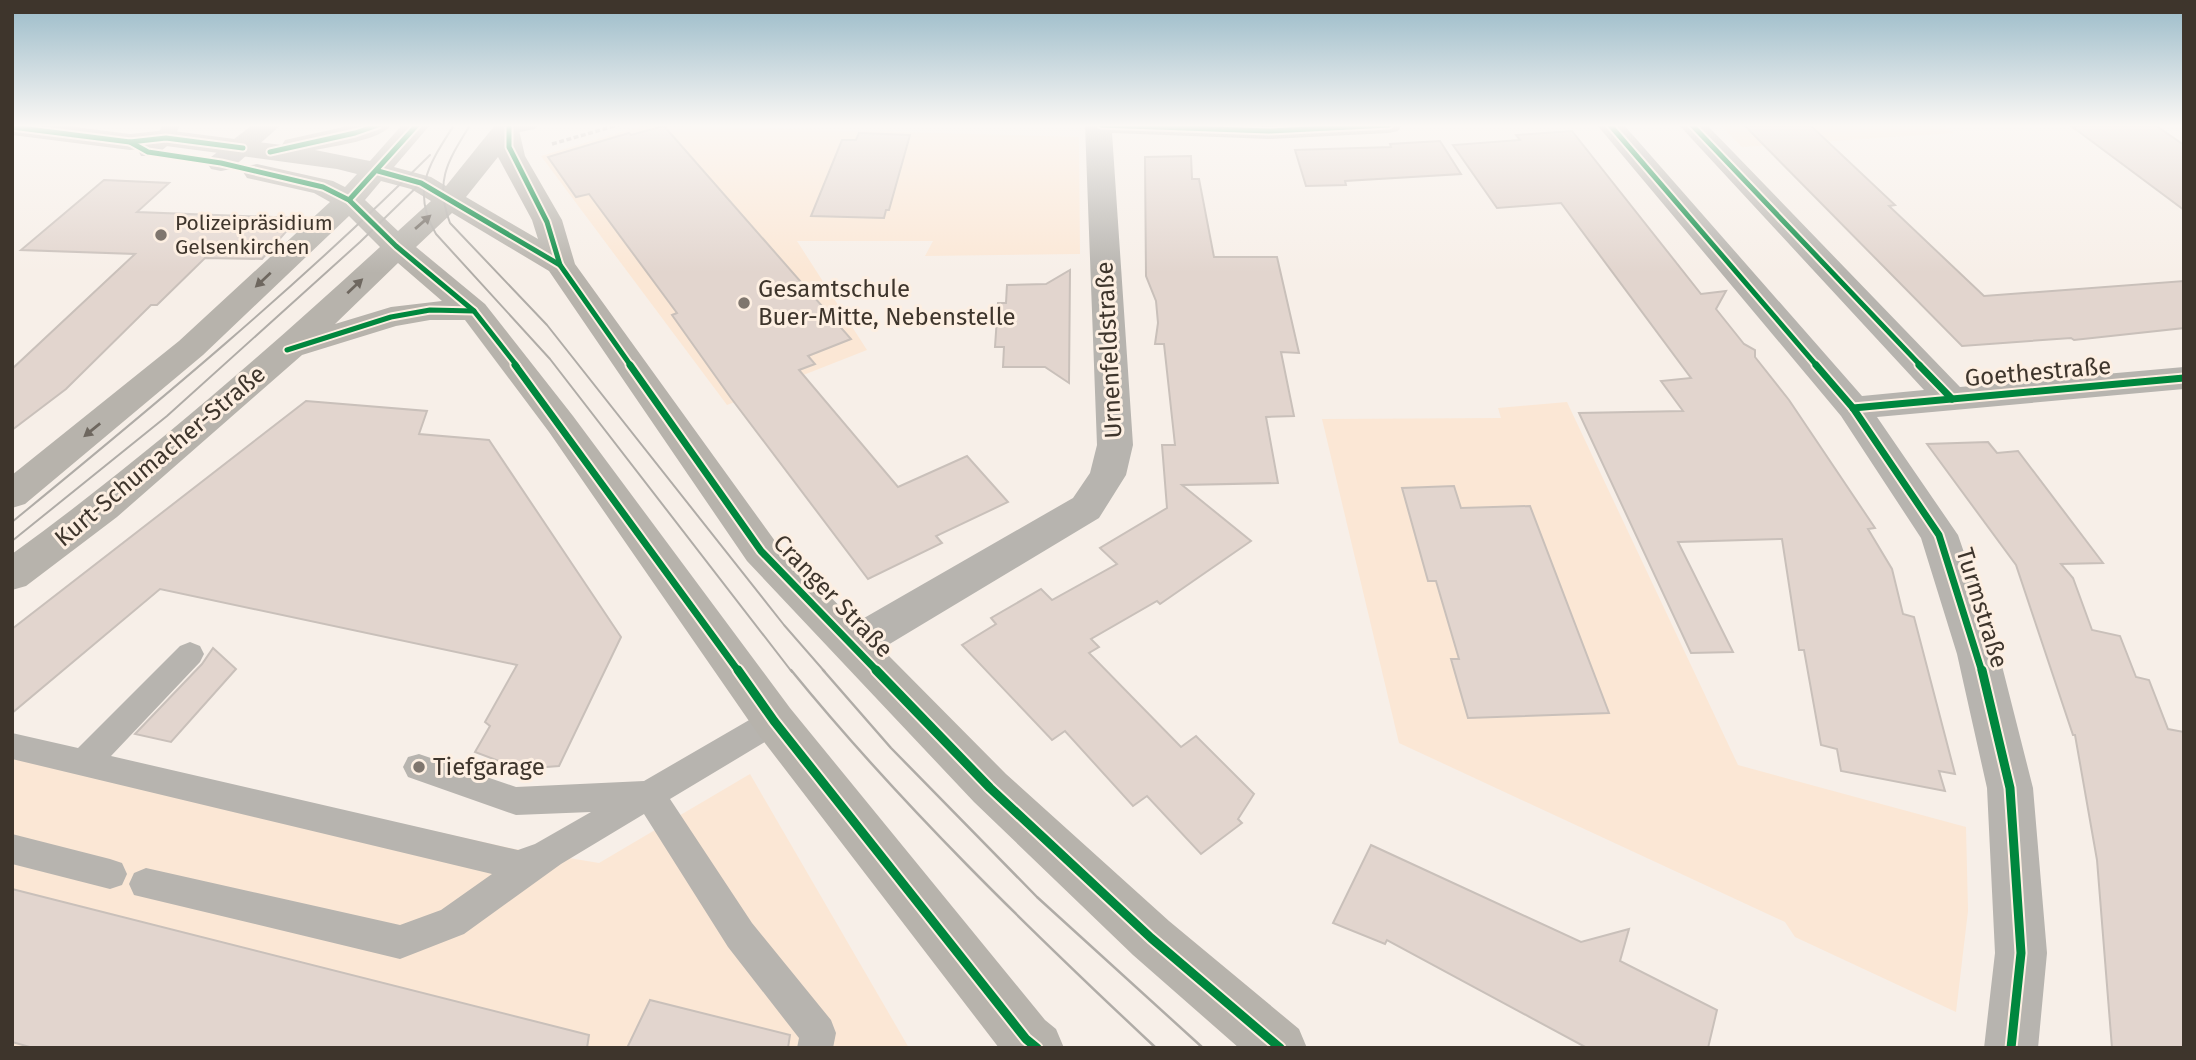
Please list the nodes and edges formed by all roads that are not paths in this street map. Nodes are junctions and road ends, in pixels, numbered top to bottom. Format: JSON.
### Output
{"nodes":[{"id":1,"x":300,"y":174,"type":"edge"},
{"id":2,"x":375,"y":174,"type":"edge"},
{"id":3,"x":390,"y":174,"type":"edge"},
{"id":4,"x":474,"y":174,"type":"edge"},
{"id":5,"x":530,"y":174,"type":"edge"},
{"id":6,"x":1101,"y":174,"type":"edge"},
{"id":7,"x":1652,"y":174,"type":"edge"},
{"id":8,"x":1739,"y":174,"type":"edge"},
{"id":9,"x":450,"y":199,"type":"junction"},
{"id":10,"x":349,"y":200,"type":"junction"},
{"id":11,"x":396,"y":246,"type":"junction"},
{"id":12,"x":560,"y":265,"type":"junction"},
{"id":13,"x":474,"y":311,"type":"junction"},
{"id":14,"x":287,"y":350,"type":"junction"},
{"id":15,"x":2184,"y":378,"type":"edge"},
{"id":16,"x":1952,"y":399,"type":"junction"},
{"id":17,"x":1853,"y":408,"type":"junction"},
{"id":18,"x":12,"y":495,"type":"edge"},
{"id":19,"x":12,"y":575,"type":"edge"},
{"id":20,"x":853,"y":645,"type":"junction"},
{"id":21,"x":190,"y":654,"type":"dead end"},
{"id":22,"x":774,"y":721,"type":"junction"},
{"id":23,"x":12,"y":746,"type":"edge"},
{"id":24,"x":83,"y":764,"type":"junction"},
{"id":25,"x":419,"y":767,"type":"dead end"},
{"id":26,"x":649,"y":795,"type":"junction"},
{"id":27,"x":12,"y":849,"type":"edge"},
{"id":28,"x":549,"y":853,"type":"junction"},
{"id":29,"x":110,"y":874,"type":"dead end"},
{"id":30,"x":146,"y":884,"type":"dead end"},
{"id":31,"x":815,"y":1048,"type":"edge"},
{"id":32,"x":1037,"y":1048,"type":"edge"},
{"id":33,"x":1280,"y":1048,"type":"edge"},
{"id":34,"x":2011,"y":1048,"type":"edge"}],
"edges":[{"from":1,"to":10,"type":"main road"},
{"from":2,"to":10,"type":"main road"},
{"from":3,"to":9,"type":"main road","name":"Cranger Straße"},
{"from":4,"to":9,"type":"main road","name":"Kurt-Schumacher-Straße"},
{"from":5,"to":12,"type":"main road"},
{"from":6,"to":20,"type":"street","name":"Urnenfeldstraße"},
{"from":7,"to":17,"type":"street","name":"Turmstraße"},
{"from":8,"to":16,"type":"street"},
{"from":11,"to":9,"type":"main road","name":"Kurt-Schumacher-Straße","one_way":true},
{"from":9,"to":12,"type":"main road","name":"Cranger Straße"},
{"from":10,"to":11,"type":"main road"},
{"from":10,"to":18,"type":"main road","one_way":true},
{"from":11,"to":13,"type":"main road"},
{"from":14,"to":11,"type":"main road","name":"Kurt-Schumacher-Straße","one_way":true},
{"from":12,"to":20,"type":"main road","name":"Cranger Straße"},
{"from":13,"to":14,"type":"main road"},
{"from":13,"to":22,"type":"main road"},
{"from":14,"to":19,"type":"main road","name":"Kurt-Schumacher-Straße"},
{"from":15,"to":16,"type":"street","name":"Goethestraße"},
{"from":16,"to":17,"type":"street","name":"Goethestraße"},
{"from":17,"to":34,"type":"street","name":"Turmstraße"},
{"from":20,"to":33,"type":"main road","name":"Cranger Straße"},
{"from":21,"to":24,"type":"lane"},
{"from":22,"to":26,"type":"lane"},
{"from":22,"to":32,"type":"main road"},
{"from":23,"to":24,"type":"lane"},
{"from":24,"to":28,"type":"lane"},
{"from":25,"to":26,"type":"lane"},
{"from":26,"to":28,"type":"lane"},
{"from":26,"to":31,"type":"lane"},
{"from":27,"to":29,"type":"lane"},
{"from":28,"to":30,"type":"lane"}]}
